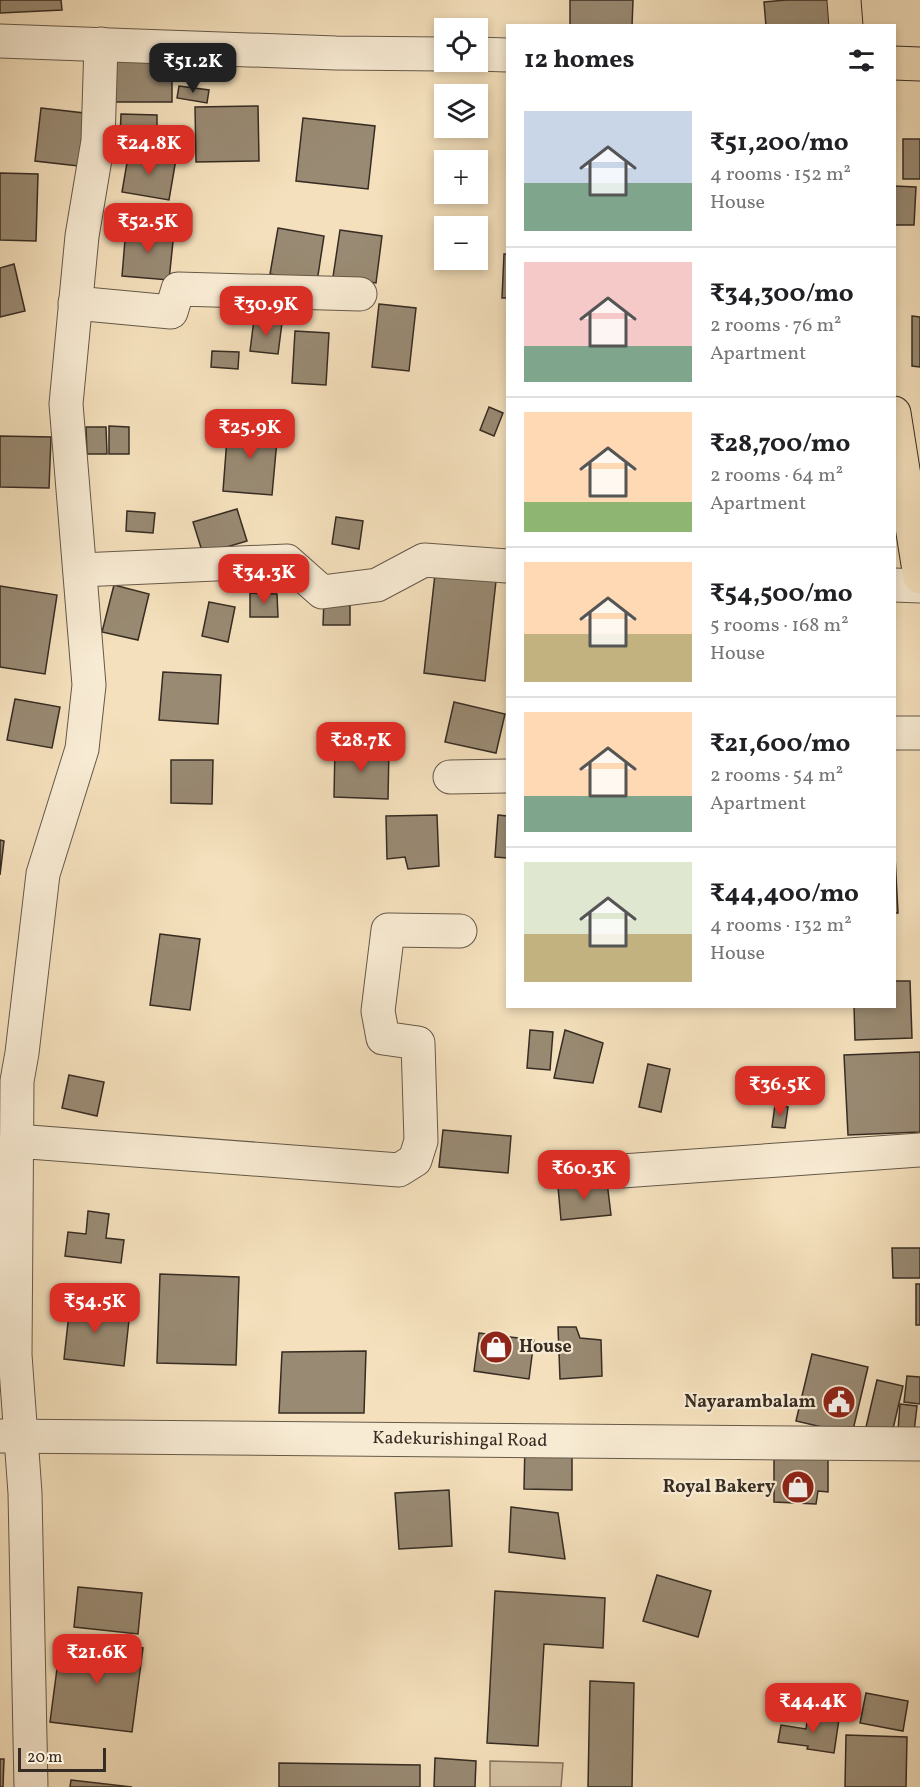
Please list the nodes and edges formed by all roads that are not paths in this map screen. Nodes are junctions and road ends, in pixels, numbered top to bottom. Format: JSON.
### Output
{"nodes":[{"id":1,"x":844,"y":0,"type":"edge"},
{"id":2,"x":846,"y":24,"type":"edge"},
{"id":3,"x":0,"y":41,"type":"edge"},
{"id":4,"x":101,"y":44,"type":"junction"},
{"id":5,"x":434,"y":54,"type":"edge"},
{"id":6,"x":488,"y":54,"type":"edge"},
{"id":7,"x":506,"y":55,"type":"edge"},
{"id":8,"x":896,"y":63,"type":"edge"},
{"id":9,"x":920,"y":64,"type":"edge"},
{"id":10,"x":360,"y":294,"type":"dead end"},
{"id":11,"x":75,"y":303,"type":"junction"},
{"id":12,"x":896,"y":426,"type":"edge"},
{"id":13,"x":506,"y":566,"type":"edge"},
{"id":14,"x":80,"y":570,"type":"junction"},
{"id":15,"x":920,"y":577,"type":"edge"},
{"id":16,"x":896,"y":585,"type":"edge"},
{"id":17,"x":920,"y":586,"type":"edge"},
{"id":18,"x":896,"y":733,"type":"edge"},
{"id":19,"x":920,"y":733,"type":"edge"},
{"id":20,"x":506,"y":776,"type":"edge"},
{"id":21,"x":450,"y":777,"type":"dead end"},
{"id":22,"x":460,"y":932,"type":"dead end"},
{"id":23,"x":11,"y":1054,"type":"edge"},
{"id":24,"x":16,"y":1142,"type":"junction"},
{"id":25,"x":920,"y":1150,"type":"edge"},
{"id":26,"x":622,"y":1171,"type":"dead end"},
{"id":27,"x":10,"y":1436,"type":"edge"},
{"id":28,"x":920,"y":1444,"type":"edge"},
{"id":29,"x":31,"y":1787,"type":"edge"}],
"edges":[{"from":1,"to":2,"type":"main road"},
{"from":3,"to":4,"type":"street"},
{"from":4,"to":5,"type":"street"},
{"from":4,"to":11,"type":"street"},
{"from":6,"to":7,"type":"street"},
{"from":8,"to":9,"type":"main road"},
{"from":10,"to":11,"type":"street"},
{"from":11,"to":14,"type":"street"},
{"from":12,"to":15,"type":"main road"},
{"from":13,"to":14,"type":"street"},
{"from":14,"to":23,"type":"street"},
{"from":16,"to":17,"type":"street"},
{"from":18,"to":19,"type":"street"},
{"from":20,"to":21,"type":"street"},
{"from":22,"to":24,"type":"street"},
{"from":23,"to":24,"type":"street"},
{"from":24,"to":27,"type":"street"},
{"from":25,"to":26,"type":"street"},
{"from":27,"to":28,"type":"street","name":"Kadekurishingal Road"},
{"from":27,"to":29,"type":"street"}]}
